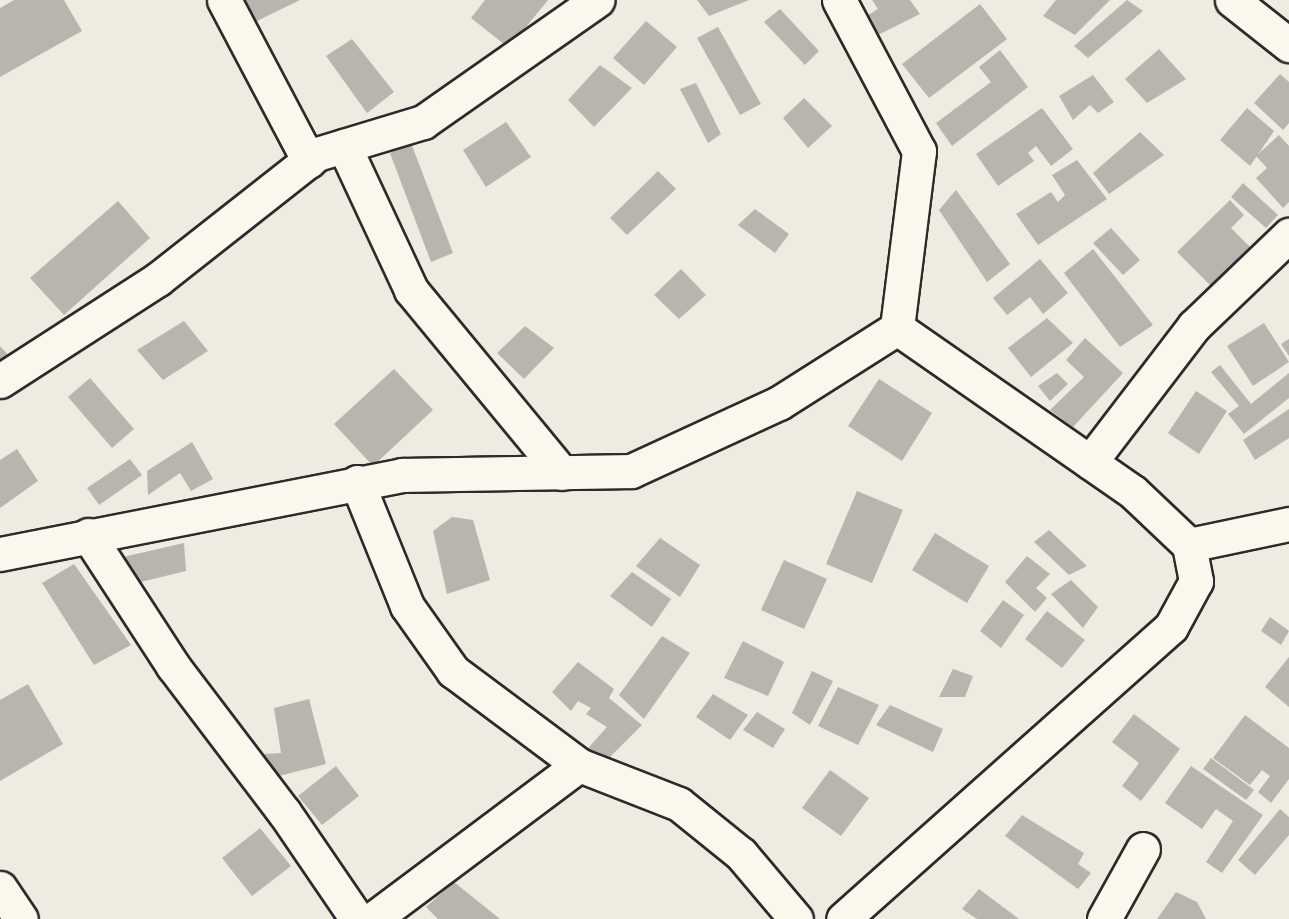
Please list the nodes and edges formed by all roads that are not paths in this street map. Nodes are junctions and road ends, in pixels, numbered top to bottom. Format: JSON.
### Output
{"nodes":[{"id":1,"x":224,"y":0,"type":"edge"},
{"id":2,"x":597,"y":0,"type":"edge"},
{"id":3,"x":839,"y":0,"type":"edge"},
{"id":4,"x":1232,"y":0,"type":"edge"},
{"id":5,"x":1289,"y":45,"type":"edge"},
{"id":6,"x":344,"y":146,"type":"junction"},
{"id":7,"x":309,"y":161,"type":"junction"},
{"id":8,"x":1289,"y":236,"type":"edge"},
{"id":9,"x":897,"y":328,"type":"junction"},
{"id":10,"x":0,"y":381,"type":"edge"},
{"id":11,"x":1090,"y":462,"type":"junction"},
{"id":12,"x":562,"y":473,"type":"junction"},
{"id":13,"x":357,"y":482,"type":"junction"},
{"id":14,"x":1289,"y":524,"type":"edge"},
{"id":15,"x":88,"y":535,"type":"junction"},
{"id":16,"x":1189,"y":545,"type":"junction"},
{"id":17,"x":0,"y":554,"type":"edge"},
{"id":18,"x":579,"y":765,"type":"junction"},
{"id":19,"x":1143,"y":849,"type":"dead end"},
{"id":20,"x":0,"y":888,"type":"edge"},
{"id":21,"x":21,"y":919,"type":"edge"},
{"id":22,"x":357,"y":919,"type":"edge"},
{"id":23,"x":373,"y":919,"type":"edge"},
{"id":24,"x":796,"y":919,"type":"edge"},
{"id":25,"x":843,"y":919,"type":"edge"},
{"id":26,"x":1104,"y":919,"type":"edge"}],
"edges":[{"from":1,"to":7,"type":"street"},
{"from":2,"to":6,"type":"street"},
{"from":3,"to":9,"type":"street"},
{"from":4,"to":5,"type":"street"},
{"from":6,"to":7,"type":"street"},
{"from":6,"to":12,"type":"street"},
{"from":7,"to":10,"type":"street"},
{"from":8,"to":11,"type":"street"},
{"from":9,"to":11,"type":"street"},
{"from":9,"to":12,"type":"street"},
{"from":11,"to":16,"type":"street"},
{"from":12,"to":13,"type":"street"},
{"from":13,"to":15,"type":"street"},
{"from":13,"to":18,"type":"street"},
{"from":14,"to":16,"type":"street"},
{"from":15,"to":17,"type":"street"},
{"from":15,"to":22,"type":"street"},
{"from":16,"to":25,"type":"street"},
{"from":18,"to":23,"type":"street"},
{"from":18,"to":24,"type":"street"},
{"from":19,"to":26,"type":"street"},
{"from":20,"to":21,"type":"street"}]}
